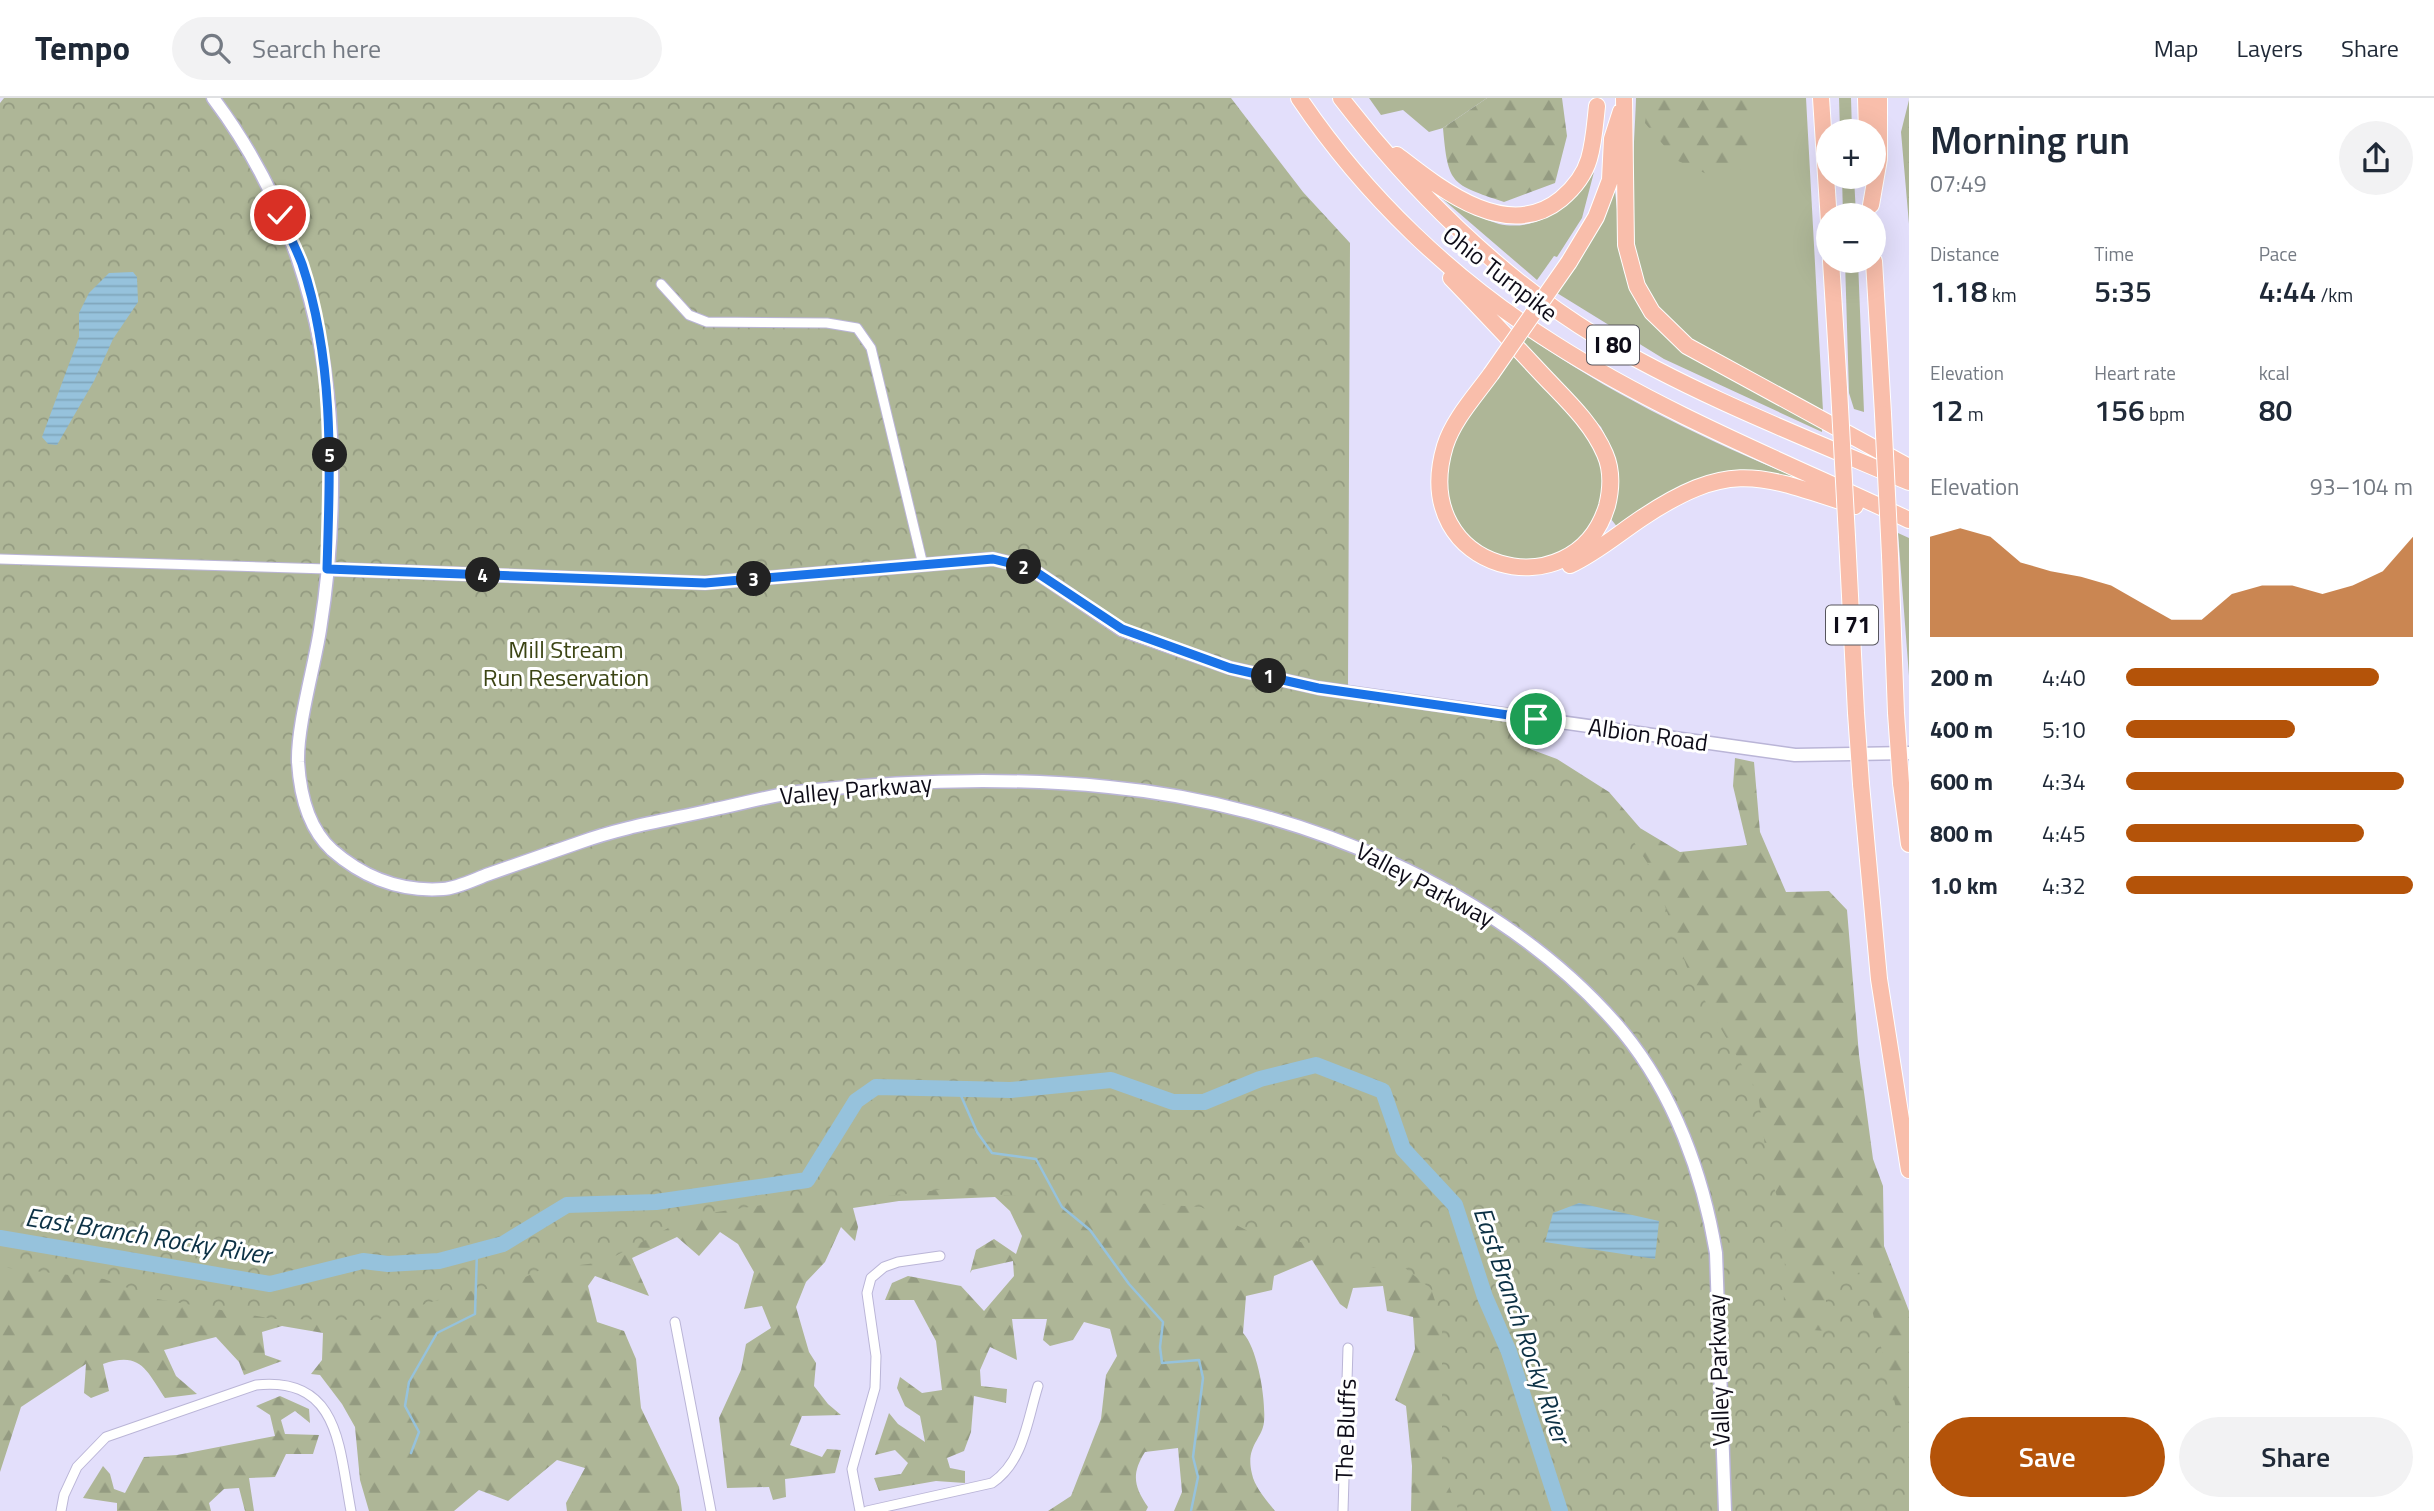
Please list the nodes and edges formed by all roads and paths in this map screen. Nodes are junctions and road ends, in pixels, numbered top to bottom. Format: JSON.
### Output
{"nodes":[{"id":1,"x":213,"y":98,"type":"edge"},
{"id":2,"x":1298,"y":98,"type":"edge"},
{"id":3,"x":1341,"y":98,"type":"edge"},
{"id":4,"x":1624,"y":98,"type":"edge"},
{"id":5,"x":1821,"y":98,"type":"edge"},
{"id":6,"x":1866,"y":98,"type":"edge"},
{"id":7,"x":1879,"y":98,"type":"edge"},
{"id":8,"x":1596,"y":102,"type":"edge"},
{"id":9,"x":1867,"y":119,"type":"edge"},
{"id":10,"x":1368,"y":133,"type":"junction"},
{"id":11,"x":1828,"y":203,"type":"edge"},
{"id":12,"x":1872,"y":203,"type":"edge"},
{"id":13,"x":1407,"y":230,"type":"junction"},
{"id":14,"x":1565,"y":261,"type":"junction"},
{"id":15,"x":1832,"y":273,"type":"edge"},
{"id":16,"x":1875,"y":273,"type":"edge"},
{"id":17,"x":661,"y":284,"type":"dead end"},
{"id":18,"x":1488,"y":372,"type":"junction"},
{"id":19,"x":1909,"y":467,"type":"edge"},
{"id":20,"x":1909,"y":482,"type":"edge"},
{"id":21,"x":1909,"y":521,"type":"edge"},
{"id":22,"x":0,"y":559,"type":"edge"},
{"id":23,"x":923,"y":565,"type":"junction"},
{"id":24,"x":327,"y":569,"type":"junction"},
{"id":25,"x":1909,"y":753,"type":"edge"},
{"id":26,"x":1909,"y":844,"type":"edge"},
{"id":27,"x":1909,"y":1170,"type":"edge"},
{"id":28,"x":940,"y":1256,"type":"dead end"},
{"id":29,"x":675,"y":1322,"type":"dead end"},
{"id":30,"x":1348,"y":1348,"type":"dead end"},
{"id":31,"x":1038,"y":1385,"type":"dead end"},
{"id":32,"x":61,"y":1511,"type":"edge"},
{"id":33,"x":351,"y":1511,"type":"edge"},
{"id":34,"x":711,"y":1511,"type":"edge"},
{"id":35,"x":860,"y":1511,"type":"edge"},
{"id":36,"x":867,"y":1511,"type":"edge"},
{"id":37,"x":1343,"y":1511,"type":"edge"},
{"id":38,"x":1725,"y":1511,"type":"edge"}],
"edges":[{"from":1,"to":24,"type":"street","name":"Valley Parkway"},
{"from":2,"to":13,"type":"highway","name":"Ohio Turnpike","number":"I 80"},
{"from":3,"to":10,"type":"highway","name":"Ohio Turnpike","number":"I 80"},
{"from":4,"to":14,"type":"highway"},
{"from":4,"to":19,"type":"highway"},
{"from":5,"to":11,"type":"highway"},
{"from":6,"to":9,"type":"highway"},
{"from":7,"to":12,"type":"highway"},
{"from":8,"to":10,"type":"highway"},
{"from":8,"to":14,"type":"highway"},
{"from":10,"to":20,"type":"highway","name":"Ohio Turnpike","number":"I 80"},
{"from":13,"to":18,"type":"highway"},
{"from":13,"to":21,"type":"highway","name":"Ohio Turnpike","number":"I 80"},
{"from":14,"to":18,"type":"highway","bridge":true},
{"from":15,"to":27,"type":"highway","number":"I 71","bridge":true},
{"from":16,"to":26,"type":"highway","number":"I 71","bridge":true},
{"from":17,"to":23,"type":"street"},
{"from":18,"to":21,"type":"highway"},
{"from":22,"to":24,"type":"street"},
{"from":23,"to":24,"type":"street","name":"Albion Road"},
{"from":23,"to":25,"type":"street","name":"Albion Road"},
{"from":24,"to":38,"type":"street","name":"Valley Parkway"},
{"from":28,"to":35,"type":"street"},
{"from":29,"to":34,"type":"street"},
{"from":30,"to":37,"type":"street","name":"The Bluffs"},
{"from":31,"to":36,"type":"street"},
{"from":32,"to":33,"type":"street"}]}
